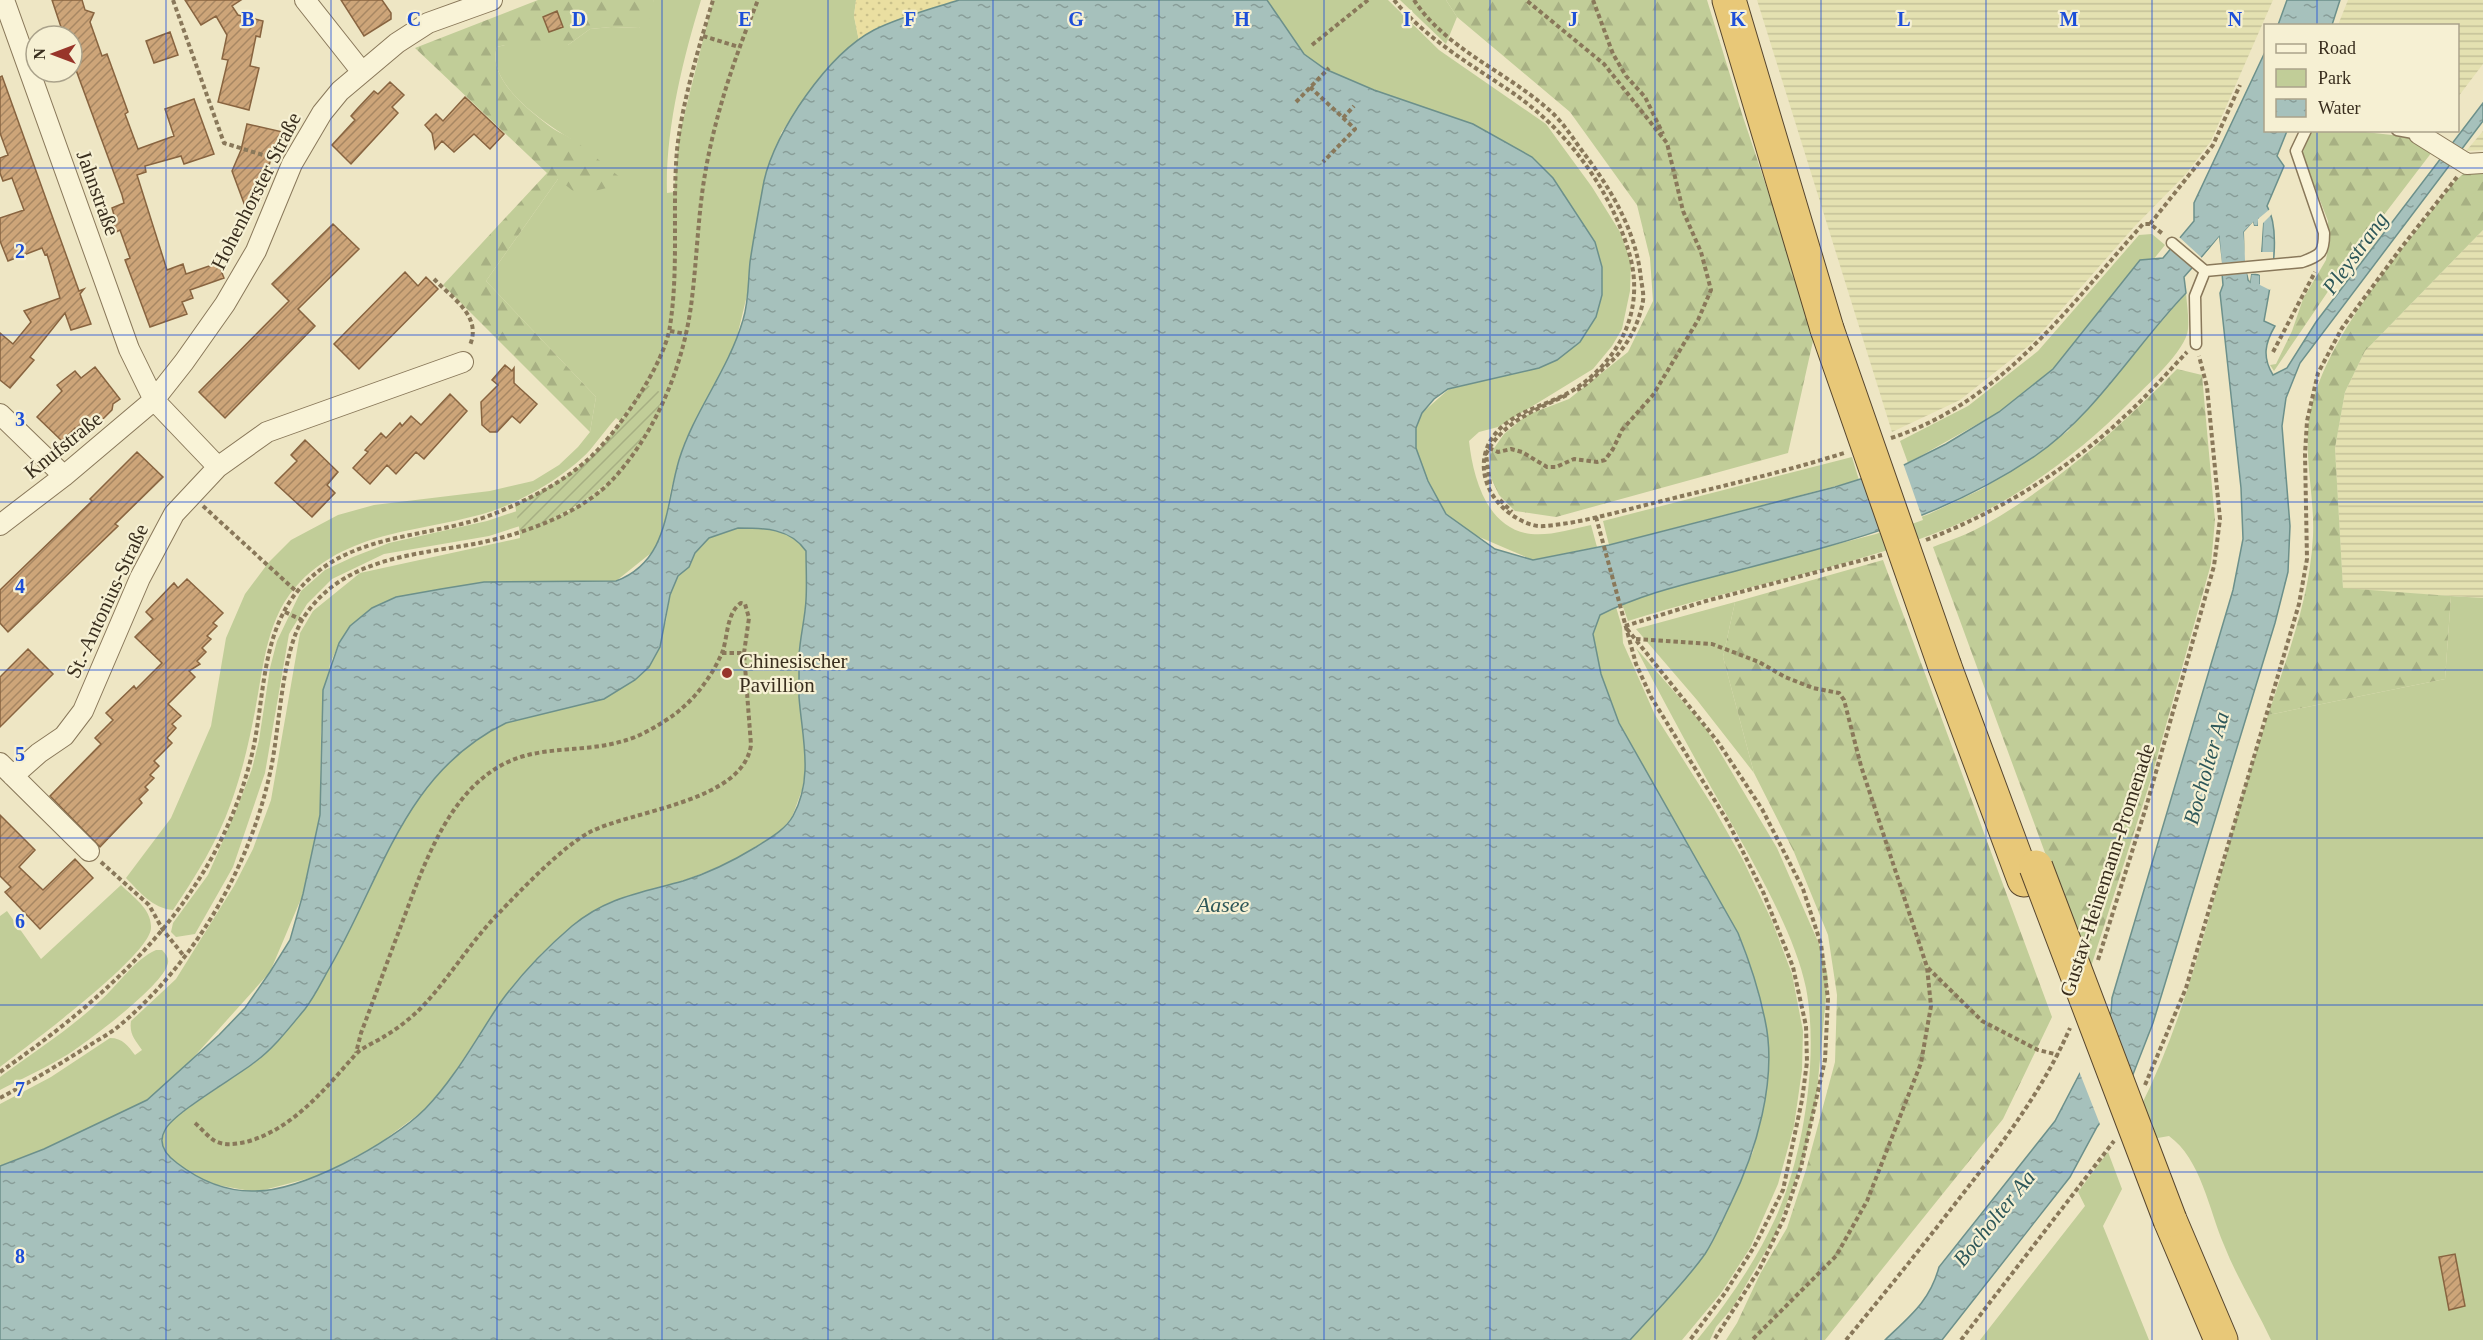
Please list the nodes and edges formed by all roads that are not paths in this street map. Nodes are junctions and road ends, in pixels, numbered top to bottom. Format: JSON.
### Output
{"nodes":[{"id":1,"x":4,"y":0,"type":"edge"},
{"id":2,"x":305,"y":0,"type":"edge"},
{"id":3,"x":492,"y":0,"type":"edge"},
{"id":4,"x":1729,"y":0,"type":"edge"},
{"id":5,"x":1748,"y":0,"type":"edge"},
{"id":6,"x":362,"y":72,"type":"junction"},
{"id":7,"x":2305,"y":132,"type":"edge"},
{"id":8,"x":2408,"y":132,"type":"edge"},
{"id":9,"x":2420,"y":134,"type":"joint"},
{"id":10,"x":2471,"y":163,"type":"edge"},
{"id":11,"x":2172,"y":243,"type":"road end"},
{"id":12,"x":2202,"y":268,"type":"junction"},
{"id":13,"x":1836,"y":326,"type":"junction"},
{"id":14,"x":2196,"y":344,"type":"road end"},
{"id":15,"x":462,"y":362,"type":"road end"},
{"id":16,"x":154,"y":400,"type":"junction"},
{"id":17,"x":0,"y":414,"type":"edge"},
{"id":18,"x":218,"y":467,"type":"junction"},
{"id":19,"x":64,"y":476,"type":"junction"},
{"id":20,"x":0,"y":525,"type":"edge"},
{"id":21,"x":7,"y":770,"type":"edge"},
{"id":22,"x":89,"y":851,"type":"road end"},
{"id":23,"x":2163,"y":1224,"type":"junction"},
{"id":24,"x":2201,"y":1340,"type":"edge"},
{"id":25,"x":2221,"y":1340,"type":"edge"}],
"edges":[{"from":1,"to":16,"type":"street","name":"Jahnstraße"},
{"from":2,"to":6,"type":"street"},
{"from":3,"to":6,"type":"street","name":"Hohenhorster Straße"},
{"from":4,"to":13,"type":"highway"},
{"from":5,"to":13,"type":"highway"},
{"from":6,"to":16,"type":"street","name":"Hohenhorster Straße"},
{"from":7,"to":12,"type":"lane"},
{"from":8,"to":9,"type":"lane"},
{"from":9,"to":10,"type":"street"},
{"from":11,"to":12,"type":"lane"},
{"from":12,"to":14,"type":"lane"},
{"from":13,"to":23,"type":"highway","bridge":true},
{"from":15,"to":18,"type":"street","name":"St.-Antonius-Straße"},
{"from":16,"to":18,"type":"street"},
{"from":16,"to":19,"type":"street","name":"Knufstraße"},
{"from":17,"to":19,"type":"street"},
{"from":18,"to":21,"type":"street","name":"St.-Antonius-Straße"},
{"from":19,"to":20,"type":"street","name":"Knufstraße"},
{"from":21,"to":22,"type":"street"},
{"from":23,"to":24,"type":"highway"},
{"from":23,"to":25,"type":"highway"}]}
